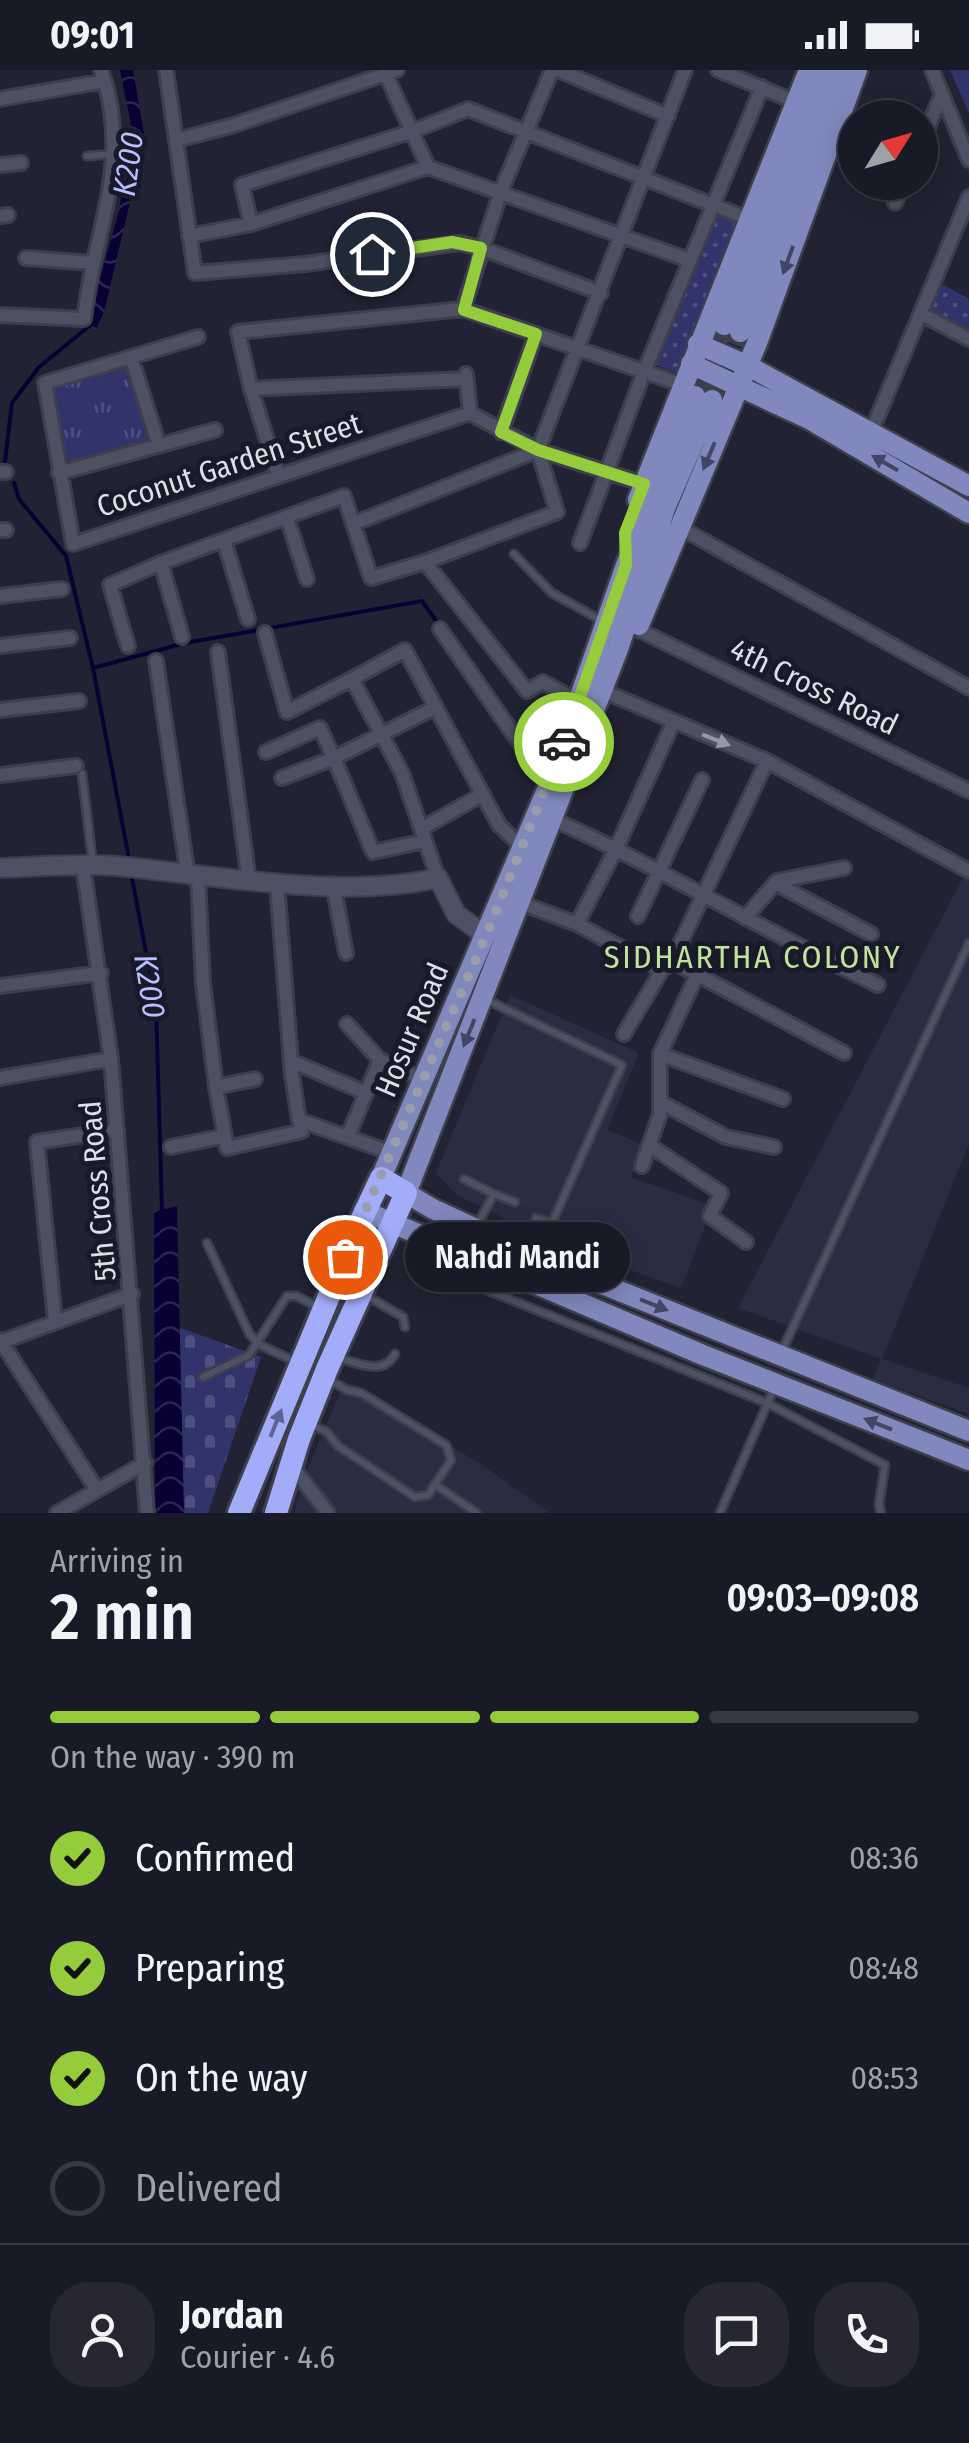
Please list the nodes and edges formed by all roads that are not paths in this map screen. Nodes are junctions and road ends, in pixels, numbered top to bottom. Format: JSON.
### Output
{"nodes":[{"id":1,"x":166,"y":70,"type":"edge"},
{"id":2,"x":555,"y":70,"type":"edge"},
{"id":3,"x":685,"y":70,"type":"edge"},
{"id":4,"x":718,"y":70,"type":"edge"},
{"id":5,"x":809,"y":70,"type":"edge"},
{"id":6,"x":824,"y":70,"type":"edge"},
{"id":7,"x":843,"y":70,"type":"edge"},
{"id":8,"x":857,"y":70,"type":"edge"},
{"id":9,"x":932,"y":70,"type":"edge"},
{"id":10,"x":389,"y":71,"type":"edge"},
{"id":11,"x":103,"y":75,"type":"edge"},
{"id":12,"x":762,"y":87,"type":"junction"},
{"id":13,"x":942,"y":94,"type":"junction"},
{"id":14,"x":0,"y":99,"type":"edge"},
{"id":15,"x":796,"y":102,"type":"junction"},
{"id":16,"x":938,"y":103,"type":"edge"},
{"id":17,"x":668,"y":116,"type":"junction"},
{"id":18,"x":414,"y":130,"type":"junction"},
{"id":19,"x":526,"y":131,"type":"junction"},
{"id":20,"x":176,"y":140,"type":"junction"},
{"id":21,"x":116,"y":154,"type":"junction"},
{"id":22,"x":87,"y":156,"type":"dead end"},
{"id":23,"x":969,"y":160,"type":"edge"},
{"id":24,"x":21,"y":163,"type":"dead end"},
{"id":25,"x":0,"y":165,"type":"edge"},
{"id":26,"x":428,"y":167,"type":"junction"},
{"id":27,"x":645,"y":177,"type":"junction"},
{"id":28,"x":502,"y":191,"type":"junction"},
{"id":29,"x":969,"y":196,"type":"edge"},
{"id":30,"x":897,"y":200,"type":"edge"},
{"id":31,"x":896,"y":203,"type":"dead end"},
{"id":32,"x":712,"y":206,"type":"junction"},
{"id":33,"x":750,"y":220,"type":"junction"},
{"id":34,"x":250,"y":224,"type":"junction"},
{"id":35,"x":623,"y":234,"type":"junction"},
{"id":36,"x":189,"y":236,"type":"junction"},
{"id":37,"x":481,"y":248,"type":"junction"},
{"id":38,"x":26,"y":258,"type":"dead end"},
{"id":39,"x":689,"y":260,"type":"junction"},
{"id":40,"x":92,"y":263,"type":"junction"},
{"id":41,"x":601,"y":293,"type":"junction"},
{"id":42,"x":464,"y":310,"type":"junction"},
{"id":43,"x":921,"y":314,"type":"junction"},
{"id":44,"x":0,"y":315,"type":"edge"},
{"id":45,"x":536,"y":334,"type":"junction"},
{"id":46,"x":198,"y":337,"type":"dead end"},
{"id":47,"x":969,"y":339,"type":"edge"},
{"id":48,"x":577,"y":347,"type":"junction"},
{"id":49,"x":695,"y":354,"type":"junction"},
{"id":50,"x":131,"y":357,"type":"junction"},
{"id":51,"x":644,"y":372,"type":"junction"},
{"id":52,"x":744,"y":375,"type":"junction"},
{"id":53,"x":251,"y":389,"type":"junction"},
{"id":54,"x":696,"y":394,"type":"junction"},
{"id":55,"x":470,"y":413,"type":"junction"},
{"id":56,"x":215,"y":430,"type":"dead end"},
{"id":57,"x":501,"y":432,"type":"junction"},
{"id":58,"x":870,"y":435,"type":"junction"},
{"id":59,"x":159,"y":446,"type":"junction"},
{"id":60,"x":538,"y":450,"type":"junction"},
{"id":61,"x":608,"y":472,"type":"junction"},
{"id":62,"x":59,"y":473,"type":"junction"},
{"id":63,"x":278,"y":474,"type":"junction"},
{"id":64,"x":644,"y":484,"type":"junction"},
{"id":65,"x":969,"y":486,"type":"edge"},
{"id":66,"x":969,"y":512,"type":"edge"},
{"id":67,"x":286,"y":518,"type":"junction"},
{"id":68,"x":353,"y":524,"type":"junction"},
{"id":69,"x":680,"y":527,"type":"junction"},
{"id":70,"x":224,"y":541,"type":"junction"},
{"id":71,"x":580,"y":543,"type":"dead end"},
{"id":72,"x":514,"y":554,"type":"dead end"},
{"id":73,"x":426,"y":562,"type":"junction"},
{"id":74,"x":161,"y":563,"type":"junction"},
{"id":75,"x":626,"y":565,"type":"junction"},
{"id":76,"x":307,"y":580,"type":"dead end"},
{"id":77,"x":62,"y":589,"type":"dead end"},
{"id":78,"x":0,"y":596,"type":"edge"},
{"id":79,"x":248,"y":619,"type":"dead end"},
{"id":80,"x":607,"y":623,"type":"junction"},
{"id":81,"x":637,"y":629,"type":"junction"},
{"id":82,"x":440,"y":630,"type":"dead end"},
{"id":83,"x":265,"y":633,"type":"dead end"},
{"id":84,"x":70,"y":638,"type":"dead end"},
{"id":85,"x":182,"y":638,"type":"dead end"},
{"id":86,"x":0,"y":646,"type":"edge"},
{"id":87,"x":128,"y":646,"type":"dead end"},
{"id":88,"x":618,"y":649,"type":"junction"},
{"id":89,"x":218,"y":652,"type":"dead end"},
{"id":90,"x":156,"y":661,"type":"dead end"},
{"id":91,"x":352,"y":679,"type":"junction"},
{"id":92,"x":969,"y":688,"type":"edge"},
{"id":93,"x":601,"y":690,"type":"junction"},
{"id":94,"x":79,"y":701,"type":"dead end"},
{"id":95,"x":579,"y":702,"type":"junction"},
{"id":96,"x":436,"y":707,"type":"junction"},
{"id":97,"x":0,"y":710,"type":"edge"},
{"id":98,"x":673,"y":723,"type":"junction"},
{"id":99,"x":381,"y":733,"type":"junction"},
{"id":100,"x":266,"y":752,"type":"dead end"},
{"id":101,"x":334,"y":758,"type":"junction"},
{"id":102,"x":767,"y":761,"type":"junction"},
{"id":103,"x":79,"y":770,"type":"joint"},
{"id":104,"x":0,"y":775,"type":"edge"},
{"id":105,"x":282,"y":778,"type":"dead end"},
{"id":106,"x":702,"y":780,"type":"dead end"},
{"id":107,"x":549,"y":786,"type":"junction"},
{"id":108,"x":969,"y":791,"type":"edge"},
{"id":109,"x":483,"y":794,"type":"junction"},
{"id":110,"x":550,"y":818,"type":"junction"},
{"id":111,"x":423,"y":835,"type":"junction"},
{"id":112,"x":523,"y":848,"type":"junction"},
{"id":113,"x":616,"y":848,"type":"junction"},
{"id":114,"x":88,"y":866,"type":"junction"},
{"id":115,"x":0,"y":868,"type":"edge"},
{"id":116,"x":844,"y":868,"type":"dead end"},
{"id":117,"x":658,"y":871,"type":"junction"},
{"id":118,"x":969,"y":871,"type":"edge"},
{"id":119,"x":193,"y":877,"type":"junction"},
{"id":120,"x":438,"y":878,"type":"junction"},
{"id":121,"x":249,"y":881,"type":"junction"},
{"id":122,"x":277,"y":883,"type":"junction"},
{"id":123,"x":775,"y":883,"type":"junction"},
{"id":124,"x":333,"y":884,"type":"junction"},
{"id":125,"x":703,"y":894,"type":"junction"},
{"id":126,"x":518,"y":902,"type":"junction"},
{"id":127,"x":638,"y":916,"type":"dead end"},
{"id":128,"x":745,"y":918,"type":"junction"},
{"id":129,"x":577,"y":924,"type":"junction"},
{"id":130,"x":872,"y":934,"type":"dead end"},
{"id":131,"x":486,"y":936,"type":"junction"},
{"id":132,"x":969,"y":943,"type":"edge"},
{"id":133,"x":346,"y":953,"type":"dead end"},
{"id":134,"x":667,"y":966,"type":"junction"},
{"id":135,"x":101,"y":973,"type":"junction"},
{"id":136,"x":697,"y":975,"type":"junction"},
{"id":137,"x":878,"y":985,"type":"dead end"},
{"id":138,"x":0,"y":986,"type":"edge"},
{"id":139,"x":483,"y":998,"type":"junction"},
{"id":140,"x":347,"y":1024,"type":"dead end"},
{"id":141,"x":624,"y":1034,"type":"dead end"},
{"id":142,"x":844,"y":1053,"type":"dead end"},
{"id":143,"x":660,"y":1054,"type":"junction"},
{"id":144,"x":112,"y":1058,"type":"junction"},
{"id":145,"x":380,"y":1060,"type":"junction"},
{"id":146,"x":291,"y":1061,"type":"junction"},
{"id":147,"x":0,"y":1078,"type":"edge"},
{"id":148,"x":255,"y":1080,"type":"dead end"},
{"id":149,"x":424,"y":1080,"type":"junction"},
{"id":150,"x":216,"y":1088,"type":"junction"},
{"id":151,"x":364,"y":1092,"type":"junction"},
{"id":152,"x":783,"y":1099,"type":"dead end"},
{"id":153,"x":660,"y":1102,"type":"junction"},
{"id":154,"x":300,"y":1120,"type":"junction"},
{"id":155,"x":117,"y":1130,"type":"junction"},
{"id":156,"x":224,"y":1136,"type":"junction"},
{"id":157,"x":348,"y":1136,"type":"junction"},
{"id":158,"x":649,"y":1145,"type":"junction"},
{"id":159,"x":171,"y":1147,"type":"dead end"},
{"id":160,"x":774,"y":1147,"type":"dead end"},
{"id":161,"x":392,"y":1153,"type":"junction"},
{"id":162,"x":642,"y":1166,"type":"dead end"},
{"id":163,"x":381,"y":1178,"type":"junction"},
{"id":164,"x":464,"y":1179,"type":"dead end"},
{"id":165,"x":406,"y":1193,"type":"junction"},
{"id":166,"x":494,"y":1194,"type":"junction"},
{"id":167,"x":515,"y":1202,"type":"dead end"},
{"id":168,"x":364,"y":1211,"type":"junction"},
{"id":169,"x":393,"y":1224,"type":"junction"},
{"id":170,"x":474,"y":1229,"type":"junction"},
{"id":171,"x":207,"y":1242,"type":"dead end"},
{"id":172,"x":746,"y":1242,"type":"dead end"},
{"id":173,"x":524,"y":1252,"type":"junction"},
{"id":174,"x":452,"y":1276,"type":"dead end"},
{"id":175,"x":362,"y":1292,"type":"junction"},
{"id":176,"x":132,"y":1294,"type":"junction"},
{"id":177,"x":323,"y":1310,"type":"junction"},
{"id":178,"x":56,"y":1320,"type":"junction"},
{"id":179,"x":406,"y":1327,"type":"dead end"},
{"id":180,"x":0,"y":1341,"type":"edge"},
{"id":181,"x":258,"y":1344,"type":"junction"},
{"id":182,"x":395,"y":1354,"type":"dead end"},
{"id":183,"x":779,"y":1356,"type":"junction"},
{"id":184,"x":300,"y":1364,"type":"junction"},
{"id":185,"x":328,"y":1367,"type":"junction"},
{"id":186,"x":203,"y":1378,"type":"dead end"},
{"id":187,"x":772,"y":1393,"type":"junction"},
{"id":188,"x":306,"y":1423,"type":"junction"},
{"id":189,"x":969,"y":1431,"type":"edge"},
{"id":190,"x":969,"y":1460,"type":"edge"},
{"id":191,"x":145,"y":1463,"type":"junction"},
{"id":192,"x":292,"y":1466,"type":"junction"},
{"id":193,"x":436,"y":1486,"type":"junction"},
{"id":194,"x":97,"y":1490,"type":"junction"},
{"id":195,"x":57,"y":1513,"type":"edge"},
{"id":196,"x":147,"y":1513,"type":"edge"},
{"id":197,"x":239,"y":1513,"type":"edge"},
{"id":198,"x":276,"y":1513,"type":"edge"},
{"id":199,"x":328,"y":1513,"type":"edge"},
{"id":200,"x":477,"y":1513,"type":"edge"},
{"id":201,"x":720,"y":1513,"type":"edge"},
{"id":202,"x":881,"y":1513,"type":"edge"}],
"edges":[{"from":1,"to":20,"type":"street"},
{"from":2,"to":17,"type":"street"},
{"from":2,"to":19,"type":"street"},
{"from":3,"to":17,"type":"street"},
{"from":4,"to":12,"type":"street"},
{"from":5,"to":15,"type":"main road"},
{"from":6,"to":7,"type":"main road"},
{"from":8,"to":52,"type":"main road","one_way":true},
{"from":9,"to":13,"type":"street"},
{"from":10,"to":18,"type":"street"},
{"from":10,"to":20,"type":"street"},
{"from":11,"to":14,"type":"street"},
{"from":11,"to":21,"type":"street"},
{"from":12,"to":15,"type":"street"},
{"from":12,"to":32,"type":"street"},
{"from":13,"to":16,"type":"street"},
{"from":13,"to":23,"type":"street"},
{"from":15,"to":33,"type":"main road"},
{"from":17,"to":27,"type":"street"},
{"from":18,"to":19,"type":"street"},
{"from":18,"to":26,"type":"street"},
{"from":18,"to":34,"type":"street"},
{"from":19,"to":27,"type":"street"},
{"from":19,"to":28,"type":"street"},
{"from":20,"to":36,"type":"street"},
{"from":21,"to":22,"type":"lane"},
{"from":21,"to":40,"type":"street"},
{"from":24,"to":25,"type":"street"},
{"from":26,"to":28,"type":"street"},
{"from":26,"to":34,"type":"street"},
{"from":27,"to":32,"type":"street"},
{"from":27,"to":35,"type":"street"},
{"from":28,"to":35,"type":"street"},
{"from":28,"to":37,"type":"street"},
{"from":29,"to":43,"type":"street"},
{"from":30,"to":31,"type":"street"},
{"from":32,"to":33,"type":"street"},
{"from":32,"to":39,"type":"street"},
{"from":33,"to":49,"type":"main road"},
{"from":34,"to":36,"type":"street"},
{"from":35,"to":39,"type":"street"},
{"from":35,"to":41,"type":"street"},
{"from":36,"to":37,"type":"street"},
{"from":37,"to":41,"type":"street"},
{"from":37,"to":42,"type":"street"},
{"from":38,"to":40,"type":"street"},
{"from":39,"to":51,"type":"street"},
{"from":40,"to":44,"type":"street"},
{"from":41,"to":48,"type":"street"},
{"from":42,"to":45,"type":"street"},
{"from":42,"to":53,"type":"street"},
{"from":43,"to":47,"type":"street"},
{"from":43,"to":58,"type":"street"},
{"from":45,"to":48,"type":"street"},
{"from":45,"to":57,"type":"street"},
{"from":46,"to":50,"type":"street"},
{"from":48,"to":51,"type":"street"},
{"from":48,"to":60,"type":"street"},
{"from":49,"to":52,"type":"main road"},
{"from":49,"to":54,"type":"main road"},
{"from":50,"to":59,"type":"street"},
{"from":50,"to":62,"type":"street","name":"Coconut Garden Street"},
{"from":51,"to":54,"type":"street"},
{"from":51,"to":61,"type":"street"},
{"from":52,"to":58,"type":"main road"},
{"from":66,"to":52,"type":"main road","one_way":true},
{"from":52,"to":69,"type":"main road","one_way":true},
{"from":53,"to":55,"type":"street"},
{"from":53,"to":63,"type":"street"},
{"from":54,"to":64,"type":"main road"},
{"from":54,"to":75,"type":"main road"},
{"from":54,"to":88,"type":"main road","name":"Hosur Road"},
{"from":55,"to":57,"type":"street"},
{"from":55,"to":63,"type":"street","name":"Coconut Garden Street"},
{"from":56,"to":59,"type":"street","name":"Coconut Garden Street"},
{"from":57,"to":60,"type":"street"},
{"from":58,"to":65,"type":"main road"},
{"from":59,"to":62,"type":"street","name":"Coconut Garden Street"},
{"from":60,"to":61,"type":"street"},
{"from":60,"to":68,"type":"street"},
{"from":60,"to":73,"type":"street"},
{"from":61,"to":64,"type":"street"},
{"from":61,"to":71,"type":"street"},
{"from":62,"to":63,"type":"street","name":"Coconut Garden Street"},
{"from":64,"to":75,"type":"main road"},
{"from":67,"to":68,"type":"street"},
{"from":67,"to":70,"type":"street"},
{"from":67,"to":76,"type":"street"},
{"from":68,"to":73,"type":"street"},
{"from":69,"to":81,"type":"main road"},
{"from":69,"to":92,"type":"street"},
{"from":70,"to":74,"type":"street"},
{"from":70,"to":79,"type":"street"},
{"from":72,"to":80,"type":"lane"},
{"from":73,"to":95,"type":"street"},
{"from":74,"to":85,"type":"street"},
{"from":74,"to":87,"type":"street"},
{"from":75,"to":80,"type":"main road","name":"Hosur Road"},
{"from":77,"to":78,"type":"street"},
{"from":80,"to":95,"type":"main road","name":"Hosur Road"},
{"from":81,"to":88,"type":"main road"},
{"from":81,"to":108,"type":"street","name":"4th Cross Road"},
{"from":82,"to":107,"type":"street"},
{"from":83,"to":91,"type":"street"},
{"from":84,"to":86,"type":"street"},
{"from":88,"to":93,"type":"main road","name":"Hosur Road"},
{"from":89,"to":121,"type":"street"},
{"from":90,"to":119,"type":"street"},
{"from":91,"to":96,"type":"street"},
{"from":91,"to":99,"type":"street"},
{"from":93,"to":98,"type":"street"},
{"from":93,"to":110,"type":"main road","name":"Hosur Road"},
{"from":94,"to":97,"type":"street"},
{"from":95,"to":107,"type":"main road","name":"Hosur Road"},
{"from":96,"to":99,"type":"street"},
{"from":96,"to":109,"type":"street"},
{"from":98,"to":102,"type":"street","one_way":true},
{"from":98,"to":113,"type":"street"},
{"from":99,"to":101,"type":"street"},
{"from":99,"to":111,"type":"street"},
{"from":100,"to":101,"type":"street"},
{"from":101,"to":105,"type":"street"},
{"from":101,"to":111,"type":"street"},
{"from":102,"to":118,"type":"street"},
{"from":102,"to":125,"type":"street"},
{"from":103,"to":104,"type":"street"},
{"from":103,"to":114,"type":"lane"},
{"from":106,"to":117,"type":"street"},
{"from":107,"to":112,"type":"main road","name":"Hosur Road"},
{"from":109,"to":111,"type":"street"},
{"from":109,"to":112,"type":"street"},
{"from":110,"to":113,"type":"street"},
{"from":110,"to":126,"type":"main road","name":"Hosur Road"},
{"from":111,"to":120,"type":"street"},
{"from":112,"to":131,"type":"main road","name":"Hosur Road"},
{"from":113,"to":117,"type":"street"},
{"from":113,"to":129,"type":"street"},
{"from":114,"to":115,"type":"street"},
{"from":114,"to":119,"type":"street"},
{"from":114,"to":135,"type":"street","name":"5th Cross Road"},
{"from":116,"to":123,"type":"street"},
{"from":117,"to":125,"type":"street"},
{"from":117,"to":127,"type":"street"},
{"from":119,"to":121,"type":"street"},
{"from":119,"to":150,"type":"street"},
{"from":120,"to":124,"type":"street"},
{"from":120,"to":131,"type":"street"},
{"from":121,"to":122,"type":"street"},
{"from":122,"to":124,"type":"street"},
{"from":122,"to":146,"type":"street"},
{"from":123,"to":128,"type":"street"},
{"from":123,"to":130,"type":"street"},
{"from":124,"to":133,"type":"street"},
{"from":125,"to":128,"type":"street"},
{"from":125,"to":134,"type":"street"},
{"from":126,"to":129,"type":"street"},
{"from":126,"to":139,"type":"main road","name":"Hosur Road"},
{"from":128,"to":137,"type":"street"},
{"from":129,"to":134,"type":"street"},
{"from":131,"to":149,"type":"main road","name":"Hosur Road"},
{"from":132,"to":183,"type":"lane"},
{"from":134,"to":136,"type":"street"},
{"from":134,"to":141,"type":"street"},
{"from":135,"to":138,"type":"street"},
{"from":135,"to":144,"type":"street","name":"5th Cross Road"},
{"from":136,"to":142,"type":"street"},
{"from":136,"to":143,"type":"street"},
{"from":139,"to":165,"type":"main road","name":"Hosur Road","one_way":true},
{"from":139,"to":173,"type":"lane"},
{"from":140,"to":145,"type":"street"},
{"from":143,"to":152,"type":"street"},
{"from":143,"to":153,"type":"street"},
{"from":144,"to":147,"type":"street"},
{"from":144,"to":155,"type":"street","name":"5th Cross Road"},
{"from":145,"to":149,"type":"street"},
{"from":145,"to":151,"type":"street"},
{"from":146,"to":151,"type":"street"},
{"from":146,"to":154,"type":"street"},
{"from":148,"to":150,"type":"street"},
{"from":149,"to":161,"type":"main road","name":"Hosur Road"},
{"from":150,"to":156,"type":"street"},
{"from":151,"to":157,"type":"street"},
{"from":153,"to":158,"type":"street"},
{"from":153,"to":160,"type":"street"},
{"from":154,"to":156,"type":"street"},
{"from":154,"to":157,"type":"street"},
{"from":155,"to":176,"type":"street","name":"5th Cross Road"},
{"from":155,"to":178,"type":"street"},
{"from":156,"to":159,"type":"street"},
{"from":157,"to":161,"type":"street"},
{"from":158,"to":162,"type":"street"},
{"from":158,"to":172,"type":"street"},
{"from":161,"to":163,"type":"main road","name":"Hosur Road"},
{"from":163,"to":165,"type":"highway"},
{"from":163,"to":168,"type":"highway","name":"Hosur Road"},
{"from":164,"to":166,"type":"lane"},
{"from":165,"to":169,"type":"highway","name":"Hosur Road"},
{"from":165,"to":170,"type":"main road"},
{"from":166,"to":167,"type":"lane"},
{"from":166,"to":170,"type":"lane"},
{"from":168,"to":169,"type":"main road"},
{"from":168,"to":177,"type":"highway","name":"Hosur Road"},
{"from":169,"to":175,"type":"highway","name":"Hosur Road"},
{"from":169,"to":187,"type":"main road"},
{"from":170,"to":173,"type":"main road"},
{"from":171,"to":181,"type":"lane"},
{"from":173,"to":183,"type":"main road","one_way":true},
{"from":174,"to":187,"type":"lane"},
{"from":175,"to":179,"type":"lane"},
{"from":175,"to":185,"type":"highway","name":"Hosur Road"},
{"from":176,"to":178,"type":"street"},
{"from":176,"to":191,"type":"street","name":"5th Cross Road"},
{"from":177,"to":181,"type":"lane"},
{"from":177,"to":184,"type":"highway","name":"Hosur Road"},
{"from":178,"to":180,"type":"street"},
{"from":180,"to":194,"type":"street"},
{"from":181,"to":184,"type":"lane"},
{"from":181,"to":186,"type":"lane"},
{"from":182,"to":185,"type":"lane"},
{"from":183,"to":189,"type":"main road"},
{"from":197,"to":184,"type":"highway","name":"Hosur Road","one_way":true},
{"from":185,"to":188,"type":"highway","name":"Hosur Road"},
{"from":185,"to":193,"type":"lane"},
{"from":190,"to":187,"type":"main road","one_way":true},
{"from":187,"to":201,"type":"lane"},
{"from":187,"to":202,"type":"lane"},
{"from":188,"to":192,"type":"highway","name":"Hosur Road"},
{"from":188,"to":193,"type":"lane"},
{"from":191,"to":194,"type":"street"},
{"from":191,"to":196,"type":"street","name":"5th Cross Road"},
{"from":192,"to":198,"type":"highway","name":"Hosur Road"},
{"from":192,"to":199,"type":"street"},
{"from":193,"to":200,"type":"lane"},
{"from":194,"to":195,"type":"street"}]}
